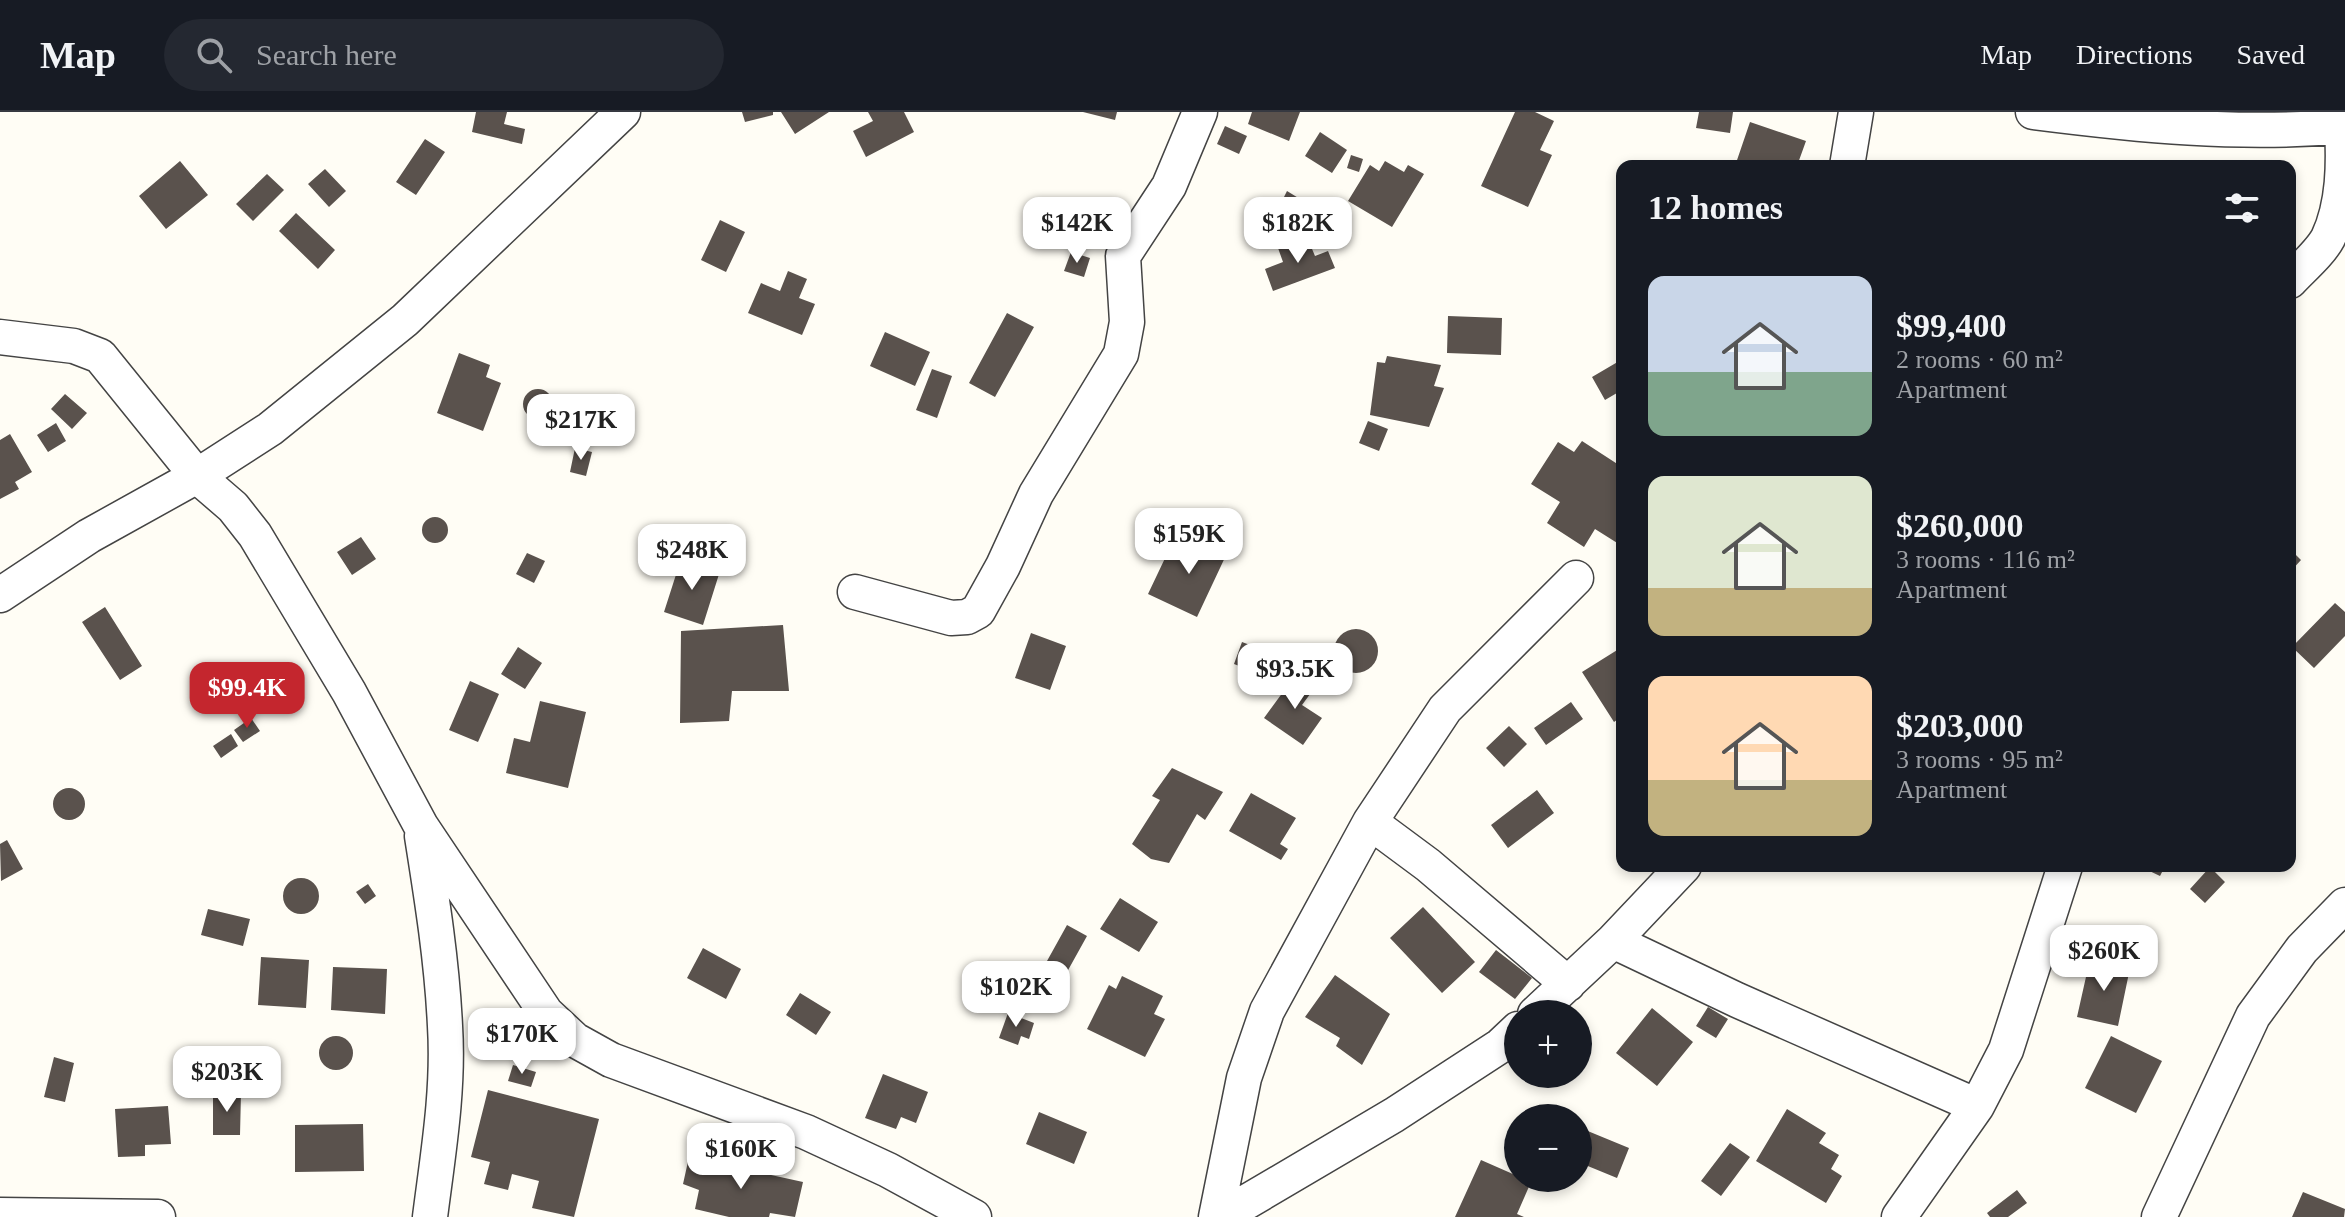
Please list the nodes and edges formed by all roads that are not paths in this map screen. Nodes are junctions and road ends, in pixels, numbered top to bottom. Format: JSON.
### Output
{"nodes":[{"id":1,"x":623,"y":112,"type":"edge"},
{"id":2,"x":1200,"y":112,"type":"edge"},
{"id":3,"x":1856,"y":112,"type":"edge"},
{"id":4,"x":2033,"y":112,"type":"edge"},
{"id":5,"x":2220,"y":120,"type":"edge"},
{"id":6,"x":2344,"y":126,"type":"edge"},
{"id":7,"x":1848,"y":160,"type":"edge"},
{"id":8,"x":2336,"y":247,"type":"edge"},
{"id":9,"x":2296,"y":277,"type":"edge"},
{"id":10,"x":0,"y":337,"type":"edge"},
{"id":11,"x":197,"y":476,"type":"junction"},
{"id":12,"x":1576,"y":578,"type":"dead end"},
{"id":13,"x":855,"y":592,"type":"dead end"},
{"id":14,"x":0,"y":595,"type":"edge"},
{"id":15,"x":1370,"y":822,"type":"junction"},
{"id":16,"x":421,"y":826,"type":"junction"},
{"id":17,"x":1678,"y":872,"type":"edge"},
{"id":18,"x":2063,"y":872,"type":"edge"},
{"id":19,"x":2345,"y":905,"type":"edge"},
{"id":20,"x":1613,"y":941,"type":"junction"},
{"id":21,"x":1568,"y":984,"type":"junction"},
{"id":22,"x":1550,"y":1000,"type":"edge"},
{"id":23,"x":1504,"y":1042,"type":"edge"},
{"id":24,"x":1977,"y":1106,"type":"junction"},
{"id":25,"x":0,"y":1215,"type":"edge"},
{"id":26,"x":158,"y":1217,"type":"edge"},
{"id":27,"x":430,"y":1217,"type":"edge"},
{"id":28,"x":974,"y":1217,"type":"edge"},
{"id":29,"x":1219,"y":1217,"type":"edge"},
{"id":30,"x":1899,"y":1217,"type":"edge"},
{"id":31,"x":2159,"y":1217,"type":"edge"}],
"edges":[{"from":1,"to":11,"type":"street"},
{"from":2,"to":13,"type":"street"},
{"from":3,"to":7,"type":"street"},
{"from":4,"to":5,"type":"street"},
{"from":5,"to":6,"type":"street"},
{"from":6,"to":8,"type":"street"},
{"from":8,"to":9,"type":"street"},
{"from":10,"to":11,"type":"street"},
{"from":11,"to":14,"type":"street"},
{"from":11,"to":16,"type":"street"},
{"from":12,"to":15,"type":"street"},
{"from":15,"to":21,"type":"street"},
{"from":15,"to":29,"type":"street"},
{"from":16,"to":27,"type":"street"},
{"from":16,"to":28,"type":"street"},
{"from":17,"to":20,"type":"street"},
{"from":18,"to":24,"type":"street"},
{"from":19,"to":31,"type":"street"},
{"from":20,"to":21,"type":"street"},
{"from":20,"to":24,"type":"street"},
{"from":21,"to":22,"type":"street"},
{"from":23,"to":29,"type":"street"},
{"from":24,"to":30,"type":"street"},
{"from":25,"to":26,"type":"street"}]}
